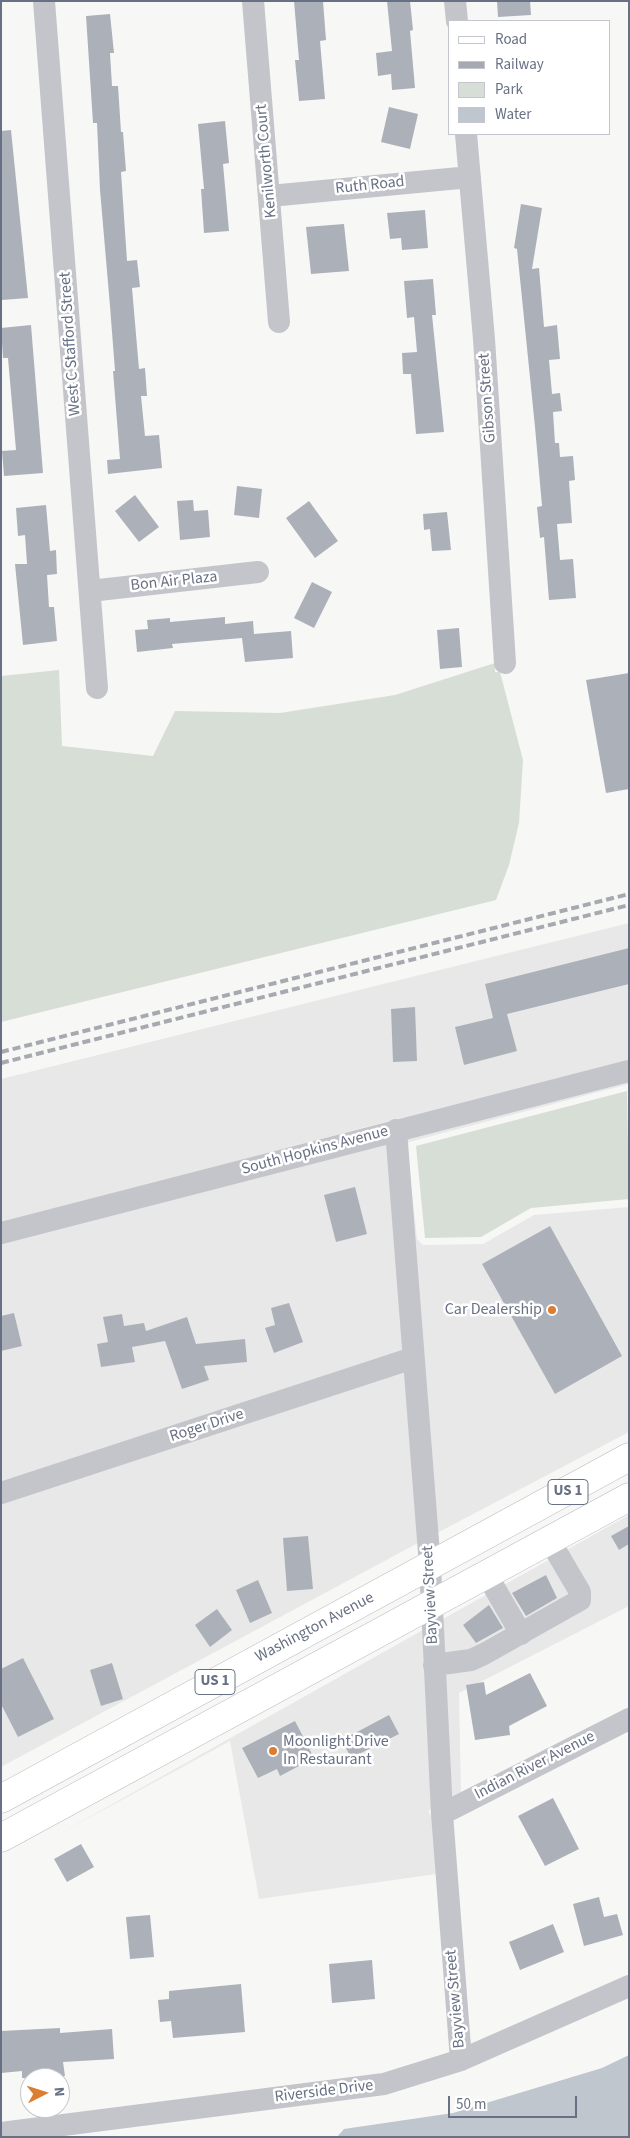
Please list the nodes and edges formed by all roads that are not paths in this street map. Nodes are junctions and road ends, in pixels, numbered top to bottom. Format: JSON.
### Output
{"nodes":[{"id":1,"x":44,"y":1,"type":"edge"},
{"id":2,"x":253,"y":1,"type":"edge"},
{"id":3,"x":455,"y":1,"type":"edge"},
{"id":4,"x":457,"y":20,"type":"edge"},
{"id":5,"x":466,"y":135,"type":"edge"},
{"id":6,"x":470,"y":177,"type":"junction"},
{"id":7,"x":270,"y":196,"type":"junction"},
{"id":8,"x":279,"y":322,"type":"dead end"},
{"id":9,"x":258,"y":572,"type":"dead end"},
{"id":10,"x":90,"y":591,"type":"junction"},
{"id":11,"x":505,"y":663,"type":"dead end"},
{"id":12,"x":97,"y":688,"type":"dead end"},
{"id":13,"x":629,"y":1071,"type":"edge"},
{"id":14,"x":396,"y":1130,"type":"junction"},
{"id":15,"x":1,"y":1233,"type":"edge"},
{"id":16,"x":413,"y":1358,"type":"junction"},
{"id":17,"x":629,"y":1457,"type":"edge"},
{"id":18,"x":1,"y":1494,"type":"edge"},
{"id":19,"x":629,"y":1498,"type":"edge"},
{"id":20,"x":550,"y":1540,"type":"junction"},
{"id":21,"x":430,"y":1566,"type":"junction"},
{"id":22,"x":487,"y":1574,"type":"junction"},
{"id":23,"x":432,"y":1605,"type":"junction"},
{"id":24,"x":521,"y":1634,"type":"junction"},
{"id":25,"x":434,"y":1665,"type":"junction"},
{"id":26,"x":178,"y":1703,"type":"junction"},
{"id":27,"x":629,"y":1718,"type":"edge"},
{"id":28,"x":194,"y":1734,"type":"junction"},
{"id":29,"x":1,"y":1799,"type":"edge"},
{"id":30,"x":442,"y":1814,"type":"junction"},
{"id":31,"x":1,"y":1838,"type":"edge"},
{"id":32,"x":629,"y":1986,"type":"edge"},
{"id":33,"x":461,"y":2060,"type":"junction"},
{"id":34,"x":1,"y":2133,"type":"edge"}],
"edges":[{"from":1,"to":10,"type":"street","name":"West C Stafford Street"},
{"from":2,"to":7,"type":"street","name":"Kenilworth Court"},
{"from":3,"to":4,"type":"street"},
{"from":5,"to":6,"type":"street","name":"Gibson Street"},
{"from":6,"to":7,"type":"street","name":"Ruth Road"},
{"from":6,"to":11,"type":"street","name":"Gibson Street"},
{"from":7,"to":8,"type":"street","name":"Kenilworth Court"},
{"from":9,"to":10,"type":"street","name":"Bon Air Plaza"},
{"from":10,"to":12,"type":"street","name":"West C Stafford Street"},
{"from":13,"to":14,"type":"street","name":"South Hopkins Avenue"},
{"from":14,"to":15,"type":"street","name":"South Hopkins Avenue"},
{"from":14,"to":16,"type":"street","name":"Bayview Street"},
{"from":16,"to":18,"type":"street","name":"Roger Drive"},
{"from":16,"to":21,"type":"street","name":"Bayview Street"},
{"from":17,"to":21,"type":"main road","name":"Washington Avenue","number":"US 1"},
{"from":19,"to":20,"type":"main road","number":"US 1"},
{"from":20,"to":22,"type":"main road","number":"US 1"},
{"from":20,"to":24,"type":"street"},
{"from":21,"to":23,"type":"street","name":"Bayview Street"},
{"from":21,"to":26,"type":"main road","name":"Washington Avenue","number":"US 1"},
{"from":22,"to":23,"type":"main road","number":"US 1"},
{"from":22,"to":24,"type":"street"},
{"from":23,"to":25,"type":"street","name":"Bayview Street"},
{"from":23,"to":28,"type":"main road","number":"US 1"},
{"from":24,"to":25,"type":"street"},
{"from":25,"to":30,"type":"street","name":"Bayview Street"},
{"from":26,"to":28,"type":"main road"},
{"from":26,"to":29,"type":"main road","name":"Washington Avenue","number":"US 1"},
{"from":27,"to":30,"type":"street","name":"Indian River Avenue"},
{"from":28,"to":31,"type":"main road","number":"US 1"},
{"from":30,"to":33,"type":"street","name":"Bayview Street"},
{"from":32,"to":33,"type":"street","name":"Riverside Drive"},
{"from":33,"to":34,"type":"street","name":"Riverside Drive"}]}
